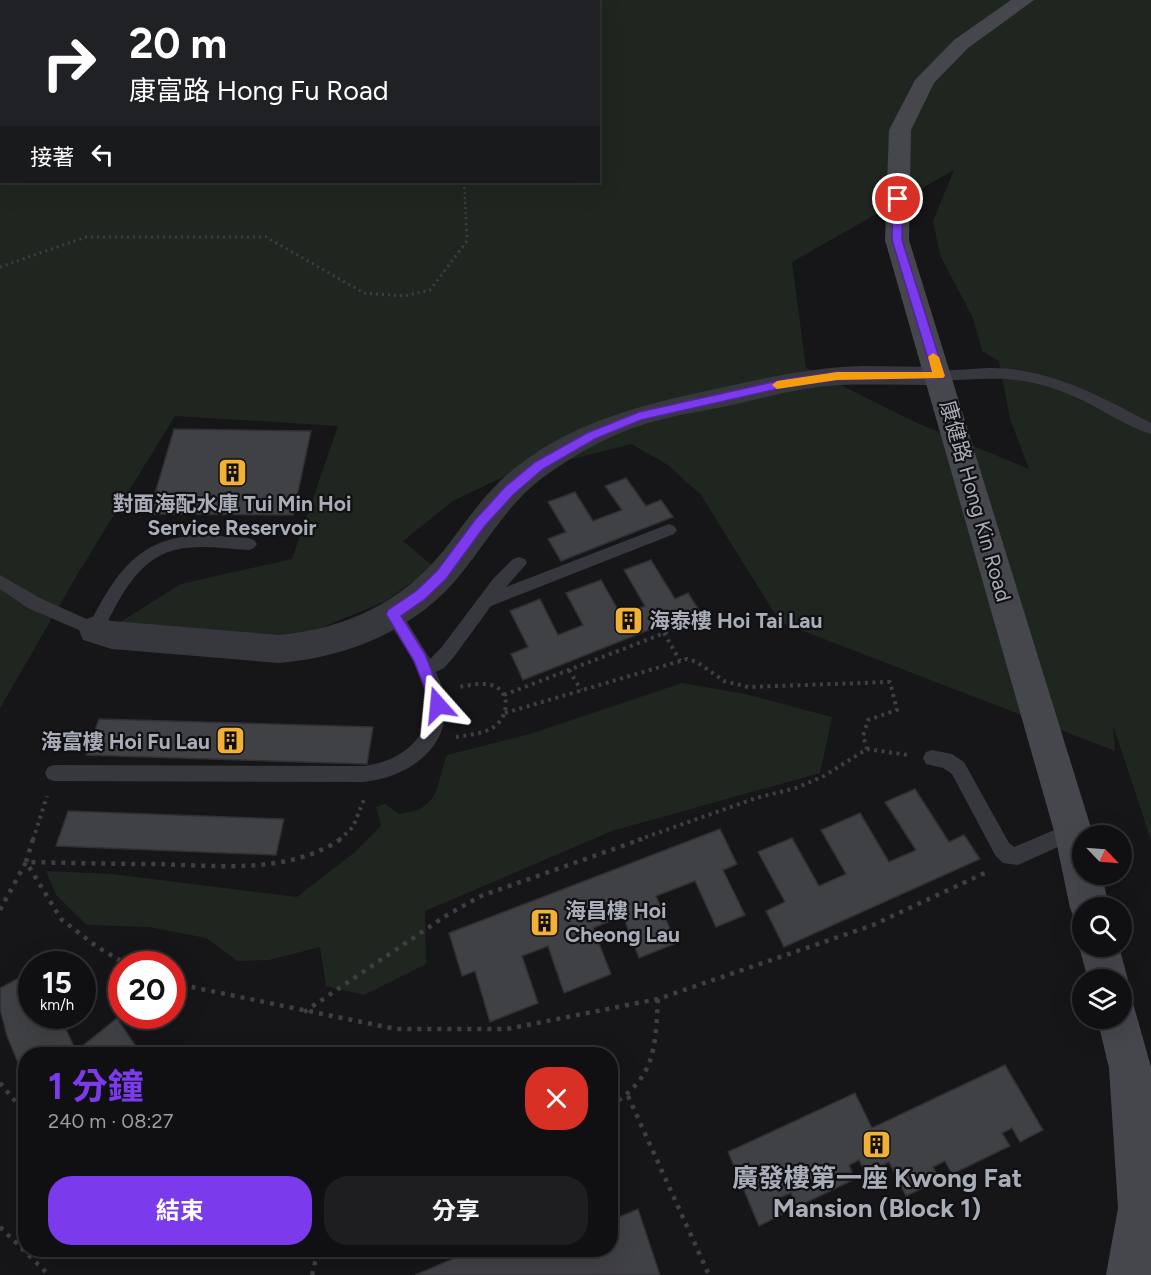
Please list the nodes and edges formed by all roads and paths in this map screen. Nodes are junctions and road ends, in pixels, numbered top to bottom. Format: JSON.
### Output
{"nodes":[{"id":1,"x":1025,"y":0,"type":"edge"},
{"id":2,"x":464,"y":183,"type":"edge"},
{"id":3,"x":0,"y":267,"type":"edge"},
{"id":4,"x":939,"y":376,"type":"junction"},
{"id":5,"x":1151,"y":429,"type":"edge"},
{"id":6,"x":669,"y":530,"type":"dead end"},
{"id":7,"x":249,"y":544,"type":"dead end"},
{"id":8,"x":519,"y":563,"type":"dead end"},
{"id":9,"x":0,"y":581,"type":"edge"},
{"id":10,"x":485,"y":602,"type":"junction"},
{"id":11,"x":393,"y":614,"type":"junction"},
{"id":12,"x":706,"y":617,"type":"dead end"},
{"id":13,"x":95,"y":630,"type":"junction"},
{"id":14,"x":664,"y":633,"type":"junction"},
{"id":15,"x":680,"y":661,"type":"junction"},
{"id":16,"x":430,"y":667,"type":"junction"},
{"id":17,"x":569,"y":669,"type":"junction"},
{"id":18,"x":581,"y":690,"type":"junction"},
{"id":19,"x":504,"y":694,"type":"junction"},
{"id":20,"x":505,"y":713,"type":"junction"},
{"id":21,"x":451,"y":738,"type":"dead end"},
{"id":22,"x":867,"y":749,"type":"junction"},
{"id":23,"x":932,"y":758,"type":"joint"},
{"id":24,"x":54,"y":772,"type":"joint"},
{"id":25,"x":367,"y":790,"type":"dead end"},
{"id":26,"x":1072,"y":828,"type":"edge"},
{"id":27,"x":1072,"y":831,"type":"edge"},
{"id":28,"x":1013,"y":856,"type":"junction"},
{"id":29,"x":26,"y":862,"type":"junction"},
{"id":30,"x":0,"y":910,"type":"edge"},
{"id":31,"x":108,"y":953,"type":"edge"},
{"id":32,"x":186,"y":986,"type":"edge"},
{"id":33,"x":658,"y":999,"type":"junction"},
{"id":34,"x":304,"y":1012,"type":"junction"},
{"id":35,"x":1121,"y":1029,"type":"edge"},
{"id":36,"x":0,"y":1083,"type":"edge"},
{"id":37,"x":628,"y":1096,"type":"junction"},
{"id":38,"x":618,"y":1102,"type":"edge"},
{"id":39,"x":18,"y":1104,"type":"edge"},
{"id":40,"x":0,"y":1227,"type":"edge"},
{"id":41,"x":18,"y":1245,"type":"edge"},
{"id":42,"x":31,"y":1257,"type":"edge"},
{"id":43,"x":316,"y":1257,"type":"edge"},
{"id":44,"x":49,"y":1275,"type":"edge"},
{"id":45,"x":312,"y":1275,"type":"edge"},
{"id":46,"x":709,"y":1275,"type":"edge"},
{"id":47,"x":1130,"y":1275,"type":"edge"}],
"edges":[{"from":1,"to":4,"type":"street","name":"康健路 Hong Kin Road"},
{"from":2,"to":3,"type":"path"},
{"from":4,"to":5,"type":"lane"},
{"from":4,"to":11,"type":"street"},
{"from":4,"to":26,"type":"street","name":"康健路 Hong Kin Road"},
{"from":6,"to":10,"type":"lane"},
{"from":7,"to":13,"type":"lane"},
{"from":8,"to":10,"type":"lane"},
{"from":9,"to":13,"type":"lane"},
{"from":10,"to":16,"type":"lane"},
{"from":11,"to":13,"type":"street"},
{"from":11,"to":16,"type":"lane"},
{"from":12,"to":14,"type":"path"},
{"from":14,"to":15,"type":"path"},
{"from":14,"to":17,"type":"path"},
{"from":15,"to":18,"type":"path"},
{"from":15,"to":22,"type":"path"},
{"from":16,"to":19,"type":"path"},
{"from":16,"to":24,"type":"lane"},
{"from":17,"to":18,"type":"path"},
{"from":17,"to":19,"type":"path"},
{"from":18,"to":20,"type":"path"},
{"from":19,"to":20,"type":"path"},
{"from":20,"to":21,"type":"path"},
{"from":22,"to":23,"type":"path"},
{"from":22,"to":34,"type":"path"},
{"from":23,"to":28,"type":"lane"},
{"from":24,"to":29,"type":"path"},
{"from":25,"to":29,"type":"path"},
{"from":27,"to":28,"type":"lane"},
{"from":28,"to":33,"type":"path"},
{"from":29,"to":30,"type":"path"},
{"from":29,"to":31,"type":"path"},
{"from":32,"to":34,"type":"path"},
{"from":33,"to":34,"type":"path"},
{"from":33,"to":37,"type":"path"},
{"from":35,"to":47,"type":"street"},
{"from":36,"to":39,"type":"path"},
{"from":37,"to":38,"type":"path"},
{"from":37,"to":46,"type":"path"},
{"from":40,"to":41,"type":"path"},
{"from":42,"to":44,"type":"path"},
{"from":43,"to":45,"type":"path"}]}
